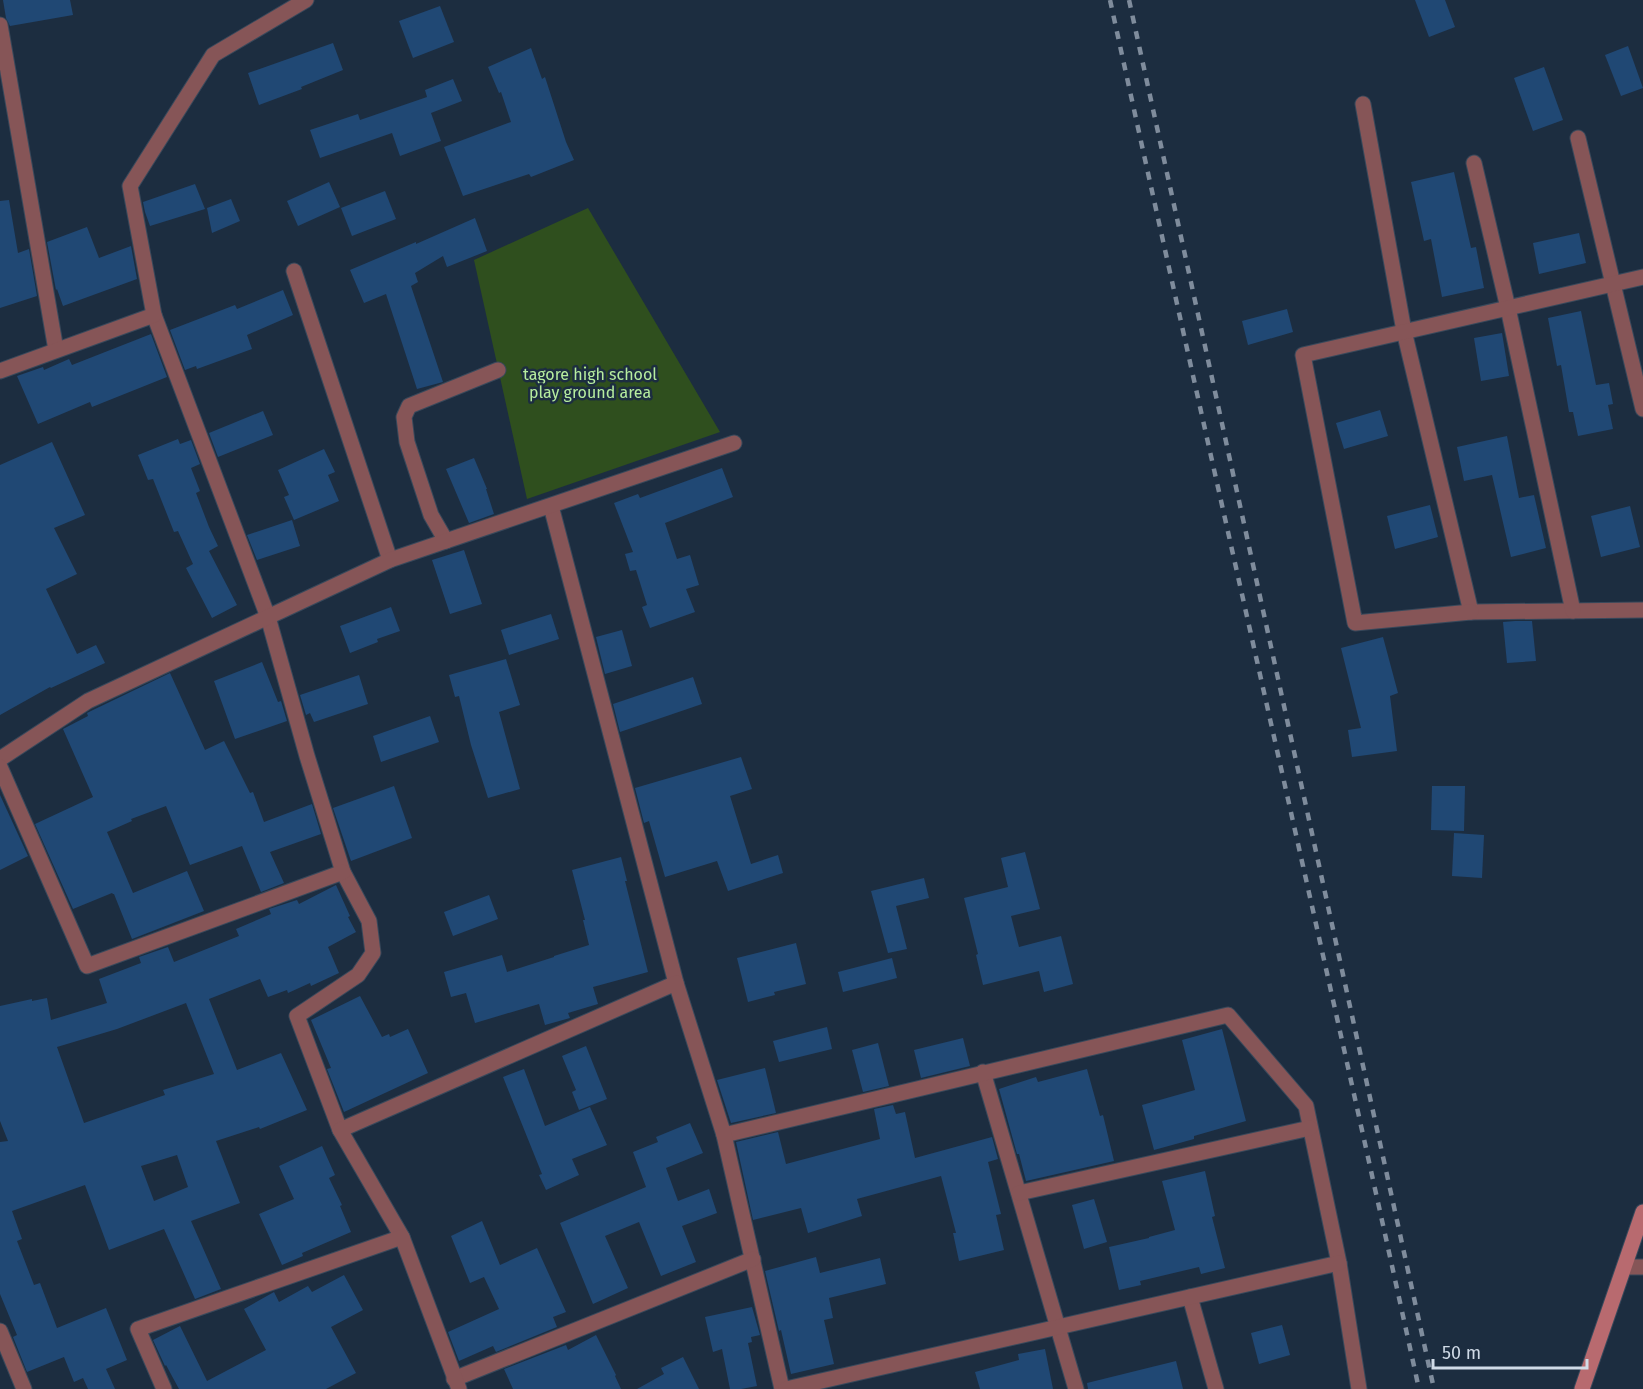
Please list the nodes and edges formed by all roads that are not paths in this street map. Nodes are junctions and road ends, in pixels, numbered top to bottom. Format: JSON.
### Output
{"nodes":[{"id":1,"x":306,"y":0,"type":"edge"},
{"id":2,"x":0,"y":25,"type":"edge"},
{"id":3,"x":1363,"y":104,"type":"dead end"},
{"id":4,"x":1578,"y":138,"type":"dead end"},
{"id":5,"x":1474,"y":163,"type":"dead end"},
{"id":6,"x":294,"y":271,"type":"dead end"},
{"id":7,"x":1643,"y":277,"type":"edge"},
{"id":8,"x":1613,"y":284,"type":"junction"},
{"id":9,"x":1508,"y":308,"type":"junction"},
{"id":10,"x":154,"y":315,"type":"junction"},
{"id":11,"x":1404,"y":331,"type":"junction"},
{"id":12,"x":56,"y":351,"type":"junction"},
{"id":13,"x":498,"y":370,"type":"dead end"},
{"id":14,"x":0,"y":371,"type":"edge"},
{"id":15,"x":1643,"y":409,"type":"edge"},
{"id":16,"x":734,"y":443,"type":"dead end"},
{"id":17,"x":551,"y":506,"type":"junction"},
{"id":18,"x":446,"y":541,"type":"junction"},
{"id":19,"x":390,"y":560,"type":"junction"},
{"id":20,"x":1643,"y":610,"type":"edge"},
{"id":21,"x":1573,"y":611,"type":"junction"},
{"id":22,"x":1471,"y":612,"type":"junction"},
{"id":23,"x":268,"y":616,"type":"junction"},
{"id":24,"x":0,"y":759,"type":"edge"},
{"id":25,"x":0,"y":768,"type":"edge"},
{"id":26,"x":343,"y":872,"type":"junction"},
{"id":27,"x":676,"y":984,"type":"junction"},
{"id":28,"x":983,"y":1072,"type":"junction"},
{"id":29,"x":1310,"y":1128,"type":"junction"},
{"id":30,"x":340,"y":1130,"type":"junction"},
{"id":31,"x":724,"y":1135,"type":"junction"},
{"id":32,"x":1019,"y":1193,"type":"junction"},
{"id":33,"x":1643,"y":1212,"type":"edge"},
{"id":34,"x":402,"y":1237,"type":"junction"},
{"id":35,"x":753,"y":1259,"type":"junction"},
{"id":36,"x":1339,"y":1263,"type":"junction"},
{"id":37,"x":1625,"y":1267,"type":"junction"},
{"id":38,"x":1643,"y":1267,"type":"edge"},
{"id":39,"x":1190,"y":1297,"type":"junction"},
{"id":40,"x":1059,"y":1327,"type":"junction"},
{"id":41,"x":0,"y":1331,"type":"edge"},
{"id":42,"x":456,"y":1384,"type":"edge"},
{"id":43,"x":24,"y":1389,"type":"edge"},
{"id":44,"x":164,"y":1389,"type":"edge"},
{"id":45,"x":784,"y":1389,"type":"edge"},
{"id":46,"x":1077,"y":1389,"type":"edge"},
{"id":47,"x":1216,"y":1389,"type":"edge"},
{"id":48,"x":1359,"y":1389,"type":"edge"},
{"id":49,"x":1582,"y":1389,"type":"edge"}],
"edges":[{"from":1,"to":10,"type":"street"},
{"from":2,"to":12,"type":"street"},
{"from":3,"to":11,"type":"street"},
{"from":4,"to":8,"type":"street"},
{"from":5,"to":9,"type":"street"},
{"from":6,"to":19,"type":"street"},
{"from":7,"to":8,"type":"street"},
{"from":8,"to":9,"type":"street"},
{"from":8,"to":15,"type":"street"},
{"from":9,"to":11,"type":"street"},
{"from":9,"to":21,"type":"street"},
{"from":10,"to":12,"type":"street"},
{"from":10,"to":23,"type":"street"},
{"from":11,"to":22,"type":"street"},
{"from":11,"to":22,"type":"street"},
{"from":12,"to":14,"type":"street"},
{"from":13,"to":18,"type":"street"},
{"from":16,"to":17,"type":"street"},
{"from":17,"to":18,"type":"street"},
{"from":17,"to":27,"type":"street"},
{"from":18,"to":19,"type":"street"},
{"from":19,"to":23,"type":"street"},
{"from":20,"to":21,"type":"street"},
{"from":21,"to":22,"type":"street"},
{"from":23,"to":24,"type":"street"},
{"from":23,"to":26,"type":"street"},
{"from":25,"to":26,"type":"street"},
{"from":26,"to":30,"type":"street"},
{"from":27,"to":30,"type":"street"},
{"from":27,"to":31,"type":"street"},
{"from":28,"to":29,"type":"street"},
{"from":28,"to":31,"type":"street"},
{"from":28,"to":32,"type":"street"},
{"from":29,"to":32,"type":"street"},
{"from":29,"to":36,"type":"street"},
{"from":30,"to":34,"type":"street"},
{"from":31,"to":35,"type":"street"},
{"from":32,"to":40,"type":"street"},
{"from":33,"to":37,"type":"main road"},
{"from":34,"to":42,"type":"street"},
{"from":34,"to":44,"type":"street"},
{"from":35,"to":42,"type":"street"},
{"from":35,"to":45,"type":"street"},
{"from":36,"to":39,"type":"street"},
{"from":36,"to":48,"type":"street"},
{"from":37,"to":38,"type":"street"},
{"from":37,"to":49,"type":"main road"},
{"from":39,"to":40,"type":"street"},
{"from":39,"to":47,"type":"street"},
{"from":40,"to":45,"type":"street"},
{"from":40,"to":46,"type":"street"},
{"from":41,"to":43,"type":"street"}]}
